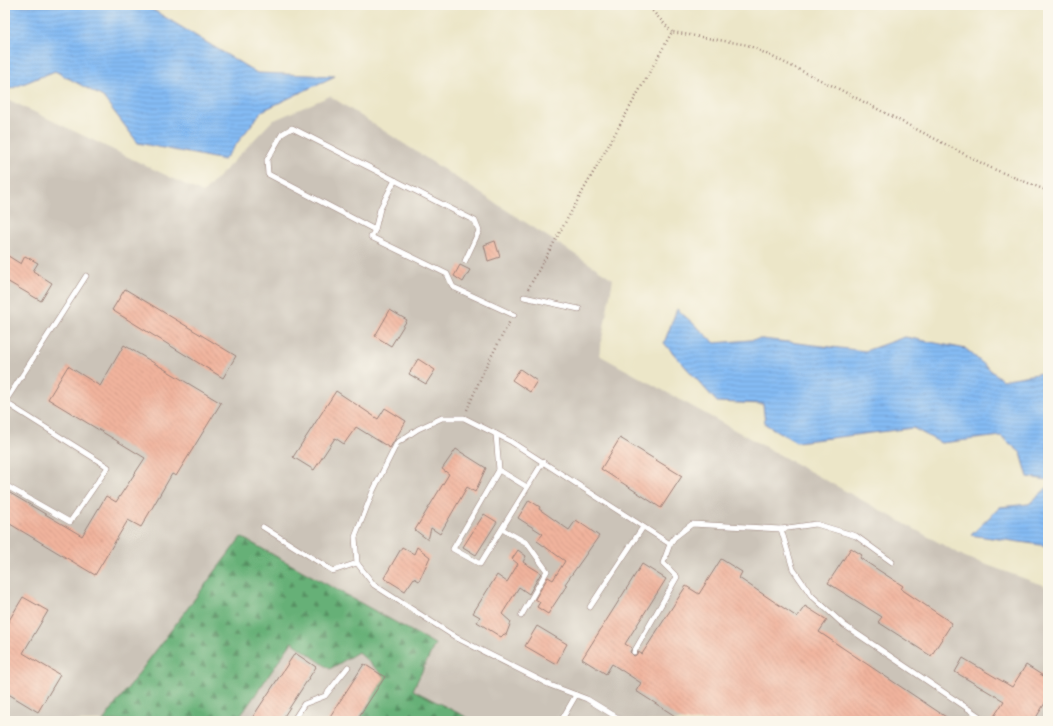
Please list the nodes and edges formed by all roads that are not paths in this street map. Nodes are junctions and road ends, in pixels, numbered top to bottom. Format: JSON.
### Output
{"nodes":[{"id":1,"x":395,"y":180,"type":"junction"},
{"id":2,"x":375,"y":230,"type":"junction"},
{"id":3,"x":466,"y":261,"type":"dead end"},
{"id":4,"x":86,"y":276,"type":"dead end"},
{"id":5,"x":524,"y":297,"type":"road end"},
{"id":6,"x":579,"y":309,"type":"dead end"},
{"id":7,"x":514,"y":315,"type":"road end"},
{"id":8,"x":5,"y":402,"type":"edge"},
{"id":9,"x":496,"y":434,"type":"junction"},
{"id":10,"x":543,"y":462,"type":"junction"},
{"id":11,"x":499,"y":470,"type":"junction"},
{"id":12,"x":5,"y":485,"type":"edge"},
{"id":13,"x":528,"y":487,"type":"junction"},
{"id":14,"x":263,"y":527,"type":"dead end"},
{"id":15,"x":643,"y":527,"type":"junction"},
{"id":16,"x":502,"y":529,"type":"junction"},
{"id":17,"x":781,"y":529,"type":"junction"},
{"id":18,"x":670,"y":544,"type":"junction"},
{"id":19,"x":892,"y":562,"type":"dead end"},
{"id":20,"x":357,"y":563,"type":"junction"},
{"id":21,"x":590,"y":607,"type":"dead end"},
{"id":22,"x":521,"y":616,"type":"dead end"},
{"id":23,"x":634,"y":652,"type":"dead end"},
{"id":24,"x":348,"y":666,"type":"dead end"},
{"id":25,"x":576,"y":695,"type":"junction"},
{"id":26,"x":293,"y":721,"type":"edge"},
{"id":27,"x":561,"y":721,"type":"edge"},
{"id":28,"x":623,"y":721,"type":"edge"},
{"id":29,"x":976,"y":721,"type":"edge"}],
"edges":[{"from":1,"to":2,"type":"lane"},
{"from":1,"to":2,"type":"lane"},
{"from":1,"to":3,"type":"lane"},
{"from":2,"to":7,"type":"lane"},
{"from":4,"to":8,"type":"lane"},
{"from":5,"to":6,"type":"lane"},
{"from":8,"to":12,"type":"lane"},
{"from":9,"to":10,"type":"lane"},
{"from":9,"to":11,"type":"lane"},
{"from":9,"to":20,"type":"lane"},
{"from":10,"to":13,"type":"lane"},
{"from":10,"to":15,"type":"lane"},
{"from":11,"to":13,"type":"lane"},
{"from":11,"to":16,"type":"lane"},
{"from":13,"to":16,"type":"lane"},
{"from":14,"to":20,"type":"lane"},
{"from":15,"to":18,"type":"lane"},
{"from":15,"to":21,"type":"lane"},
{"from":16,"to":22,"type":"lane"},
{"from":17,"to":18,"type":"lane"},
{"from":17,"to":19,"type":"lane"},
{"from":17,"to":29,"type":"lane"},
{"from":18,"to":23,"type":"lane"},
{"from":20,"to":25,"type":"lane"},
{"from":24,"to":26,"type":"lane"},
{"from":25,"to":27,"type":"lane"},
{"from":25,"to":28,"type":"lane"}]}
